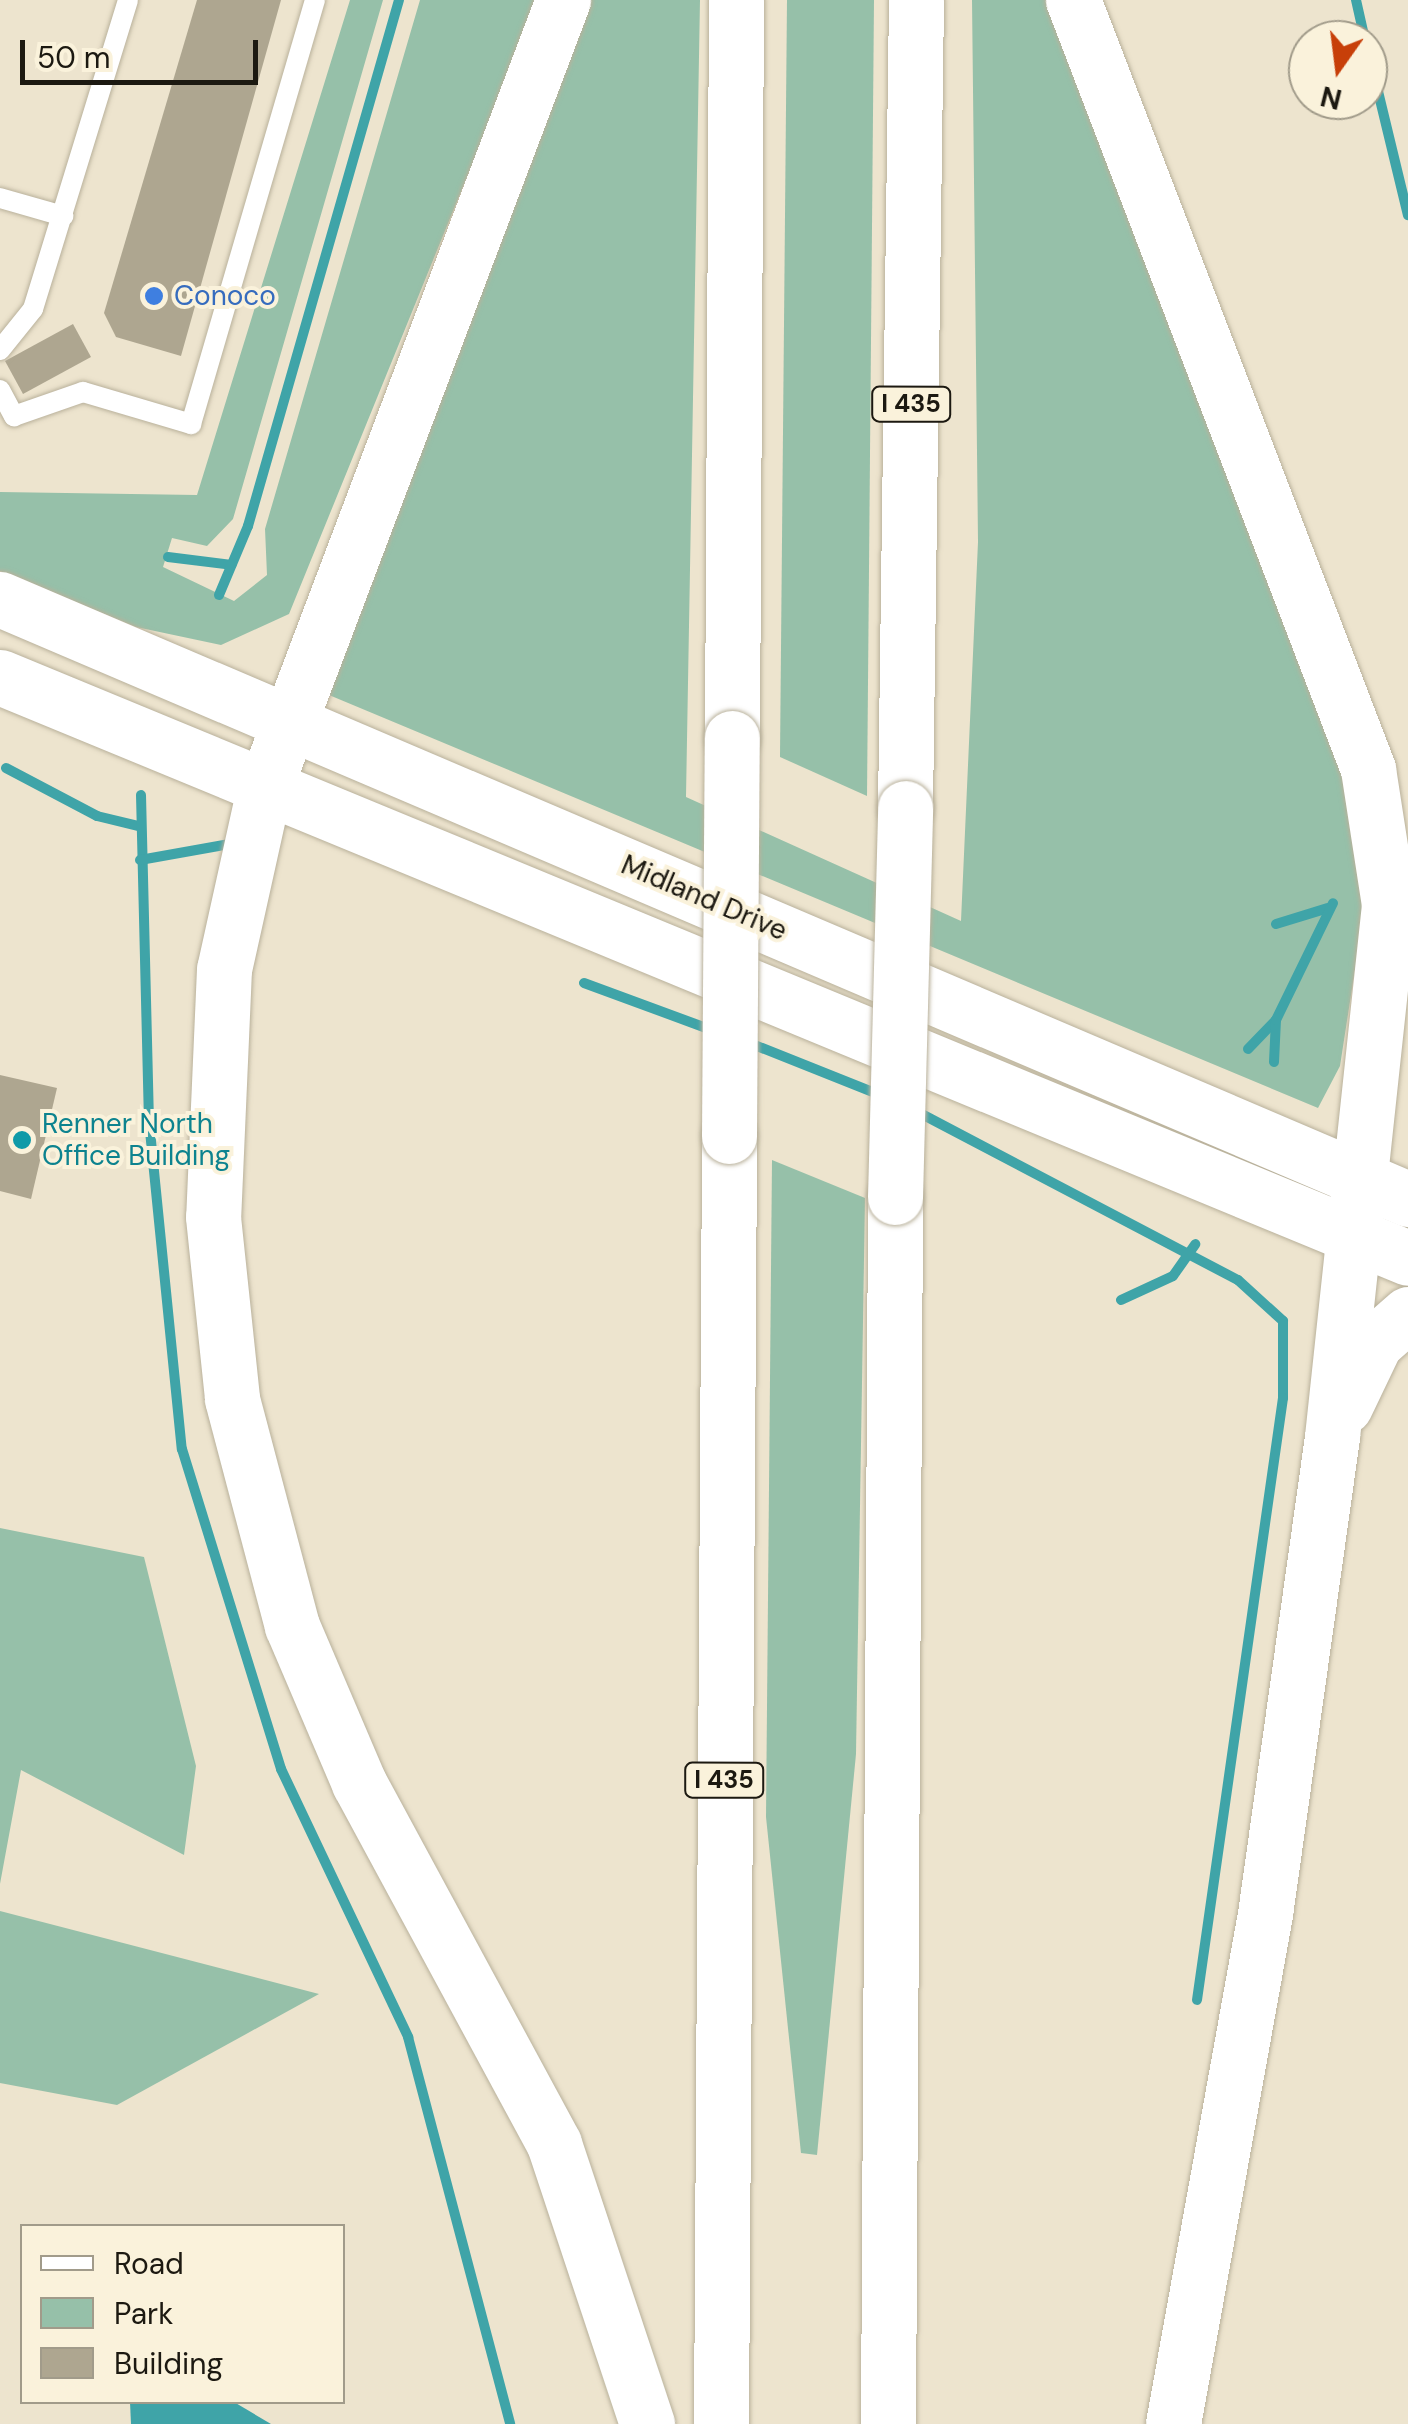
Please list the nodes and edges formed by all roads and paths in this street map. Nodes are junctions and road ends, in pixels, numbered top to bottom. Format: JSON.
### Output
{"nodes":[{"id":1,"x":128,"y":0,"type":"edge"},
{"id":2,"x":315,"y":0,"type":"edge"},
{"id":3,"x":562,"y":0,"type":"edge"},
{"id":4,"x":736,"y":0,"type":"edge"},
{"id":5,"x":916,"y":0,"type":"edge"},
{"id":6,"x":1073,"y":0,"type":"edge"},
{"id":7,"x":0,"y":198,"type":"edge"},
{"id":8,"x":63,"y":216,"type":"junction"},
{"id":9,"x":0,"y":350,"type":"edge"},
{"id":10,"x":0,"y":390,"type":"edge"},
{"id":11,"x":0,"y":599,"type":"edge"},
{"id":12,"x":0,"y":677,"type":"edge"},
{"id":13,"x":286,"y":720,"type":"junction"},
{"id":14,"x":264,"y":789,"type":"junction"},
{"id":15,"x":1358,"y":1176,"type":"junction"},
{"id":16,"x":1408,"y":1198,"type":"edge"},
{"id":17,"x":1349,"y":1234,"type":"junction"},
{"id":18,"x":1408,"y":1258,"type":"edge"},
{"id":19,"x":1408,"y":1314,"type":"edge"},
{"id":20,"x":1332,"y":1437,"type":"junction"},
{"id":21,"x":647,"y":2424,"type":"edge"},
{"id":22,"x":721,"y":2424,"type":"edge"},
{"id":23,"x":888,"y":2424,"type":"edge"},
{"id":24,"x":1174,"y":2424,"type":"edge"}],
"edges":[{"from":1,"to":8,"type":"lane"},
{"from":2,"to":10,"type":"lane"},
{"from":3,"to":13,"type":"main road"},
{"from":4,"to":22,"type":"main road","number":"I 435","bridge":true},
{"from":5,"to":23,"type":"main road","number":"I 435","bridge":true},
{"from":6,"to":15,"type":"main road"},
{"from":7,"to":8,"type":"lane"},
{"from":8,"to":9,"type":"lane"},
{"from":11,"to":13,"type":"main road","name":"Midland Drive"},
{"from":12,"to":14,"type":"main road"},
{"from":13,"to":14,"type":"main road"},
{"from":13,"to":15,"type":"main road","name":"Midland Drive"},
{"from":14,"to":17,"type":"main road"},
{"from":14,"to":21,"type":"main road"},
{"from":15,"to":16,"type":"main road","name":"Midland Drive"},
{"from":15,"to":17,"type":"main road"},
{"from":17,"to":18,"type":"main road"},
{"from":17,"to":20,"type":"main road"},
{"from":19,"to":20,"type":"main road"},
{"from":20,"to":24,"type":"main road"}]}
